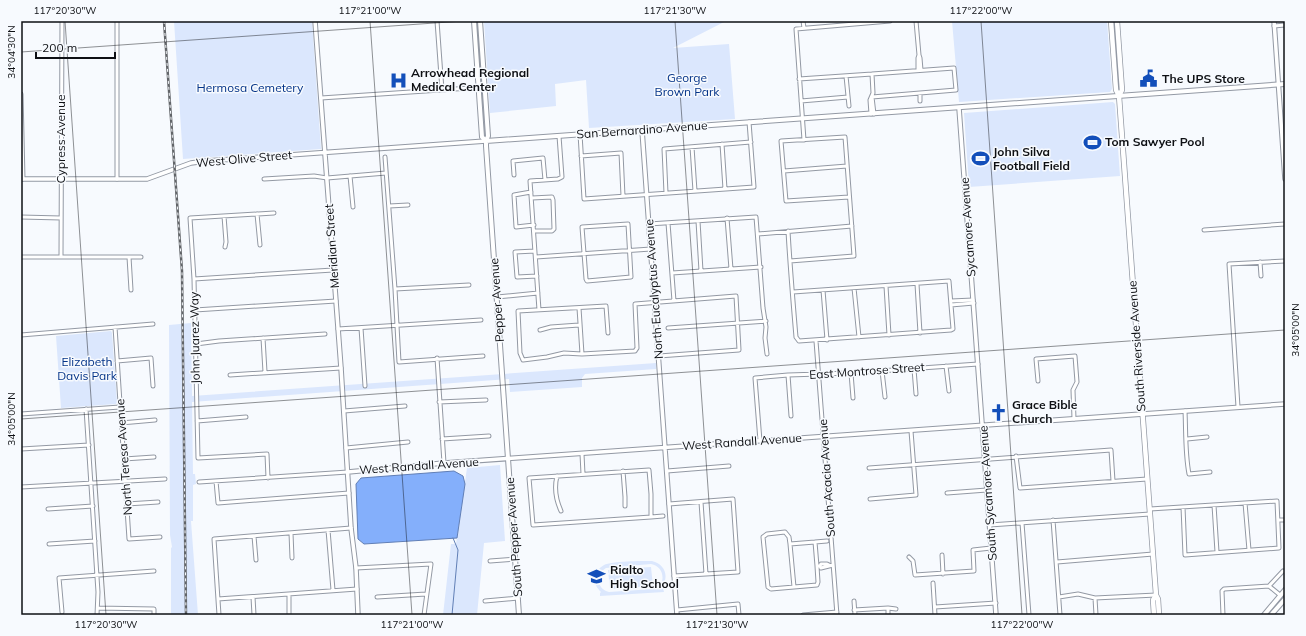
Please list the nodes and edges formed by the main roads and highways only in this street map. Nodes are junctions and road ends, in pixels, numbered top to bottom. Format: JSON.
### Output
{"nodes":[{"id":1,"x":474,"y":21,"type":"edge"},
{"id":2,"x":480,"y":21,"type":"edge"},
{"id":3,"x":1111,"y":21,"type":"edge"},
{"id":4,"x":1117,"y":21,"type":"edge"},
{"id":5,"x":1285,"y":84,"type":"edge"},
{"id":6,"x":1120,"y":96,"type":"junction"},
{"id":7,"x":486,"y":141,"type":"junction"},
{"id":8,"x":509,"y":459,"type":"joint"},
{"id":9,"x":1285,"y":590,"type":"edge"},
{"id":10,"x":1156,"y":595,"type":"junction"},
{"id":11,"x":1285,"y":599,"type":"edge"},
{"id":12,"x":1272,"y":614,"type":"edge"},
{"id":13,"x":519,"y":615,"type":"edge"},
{"id":14,"x":1154,"y":615,"type":"edge"},
{"id":15,"x":1159,"y":615,"type":"edge"},
{"id":16,"x":1264,"y":615,"type":"edge"}],
"edges":[{"from":1,"to":7,"type":"main road","name":"Pepper Avenue"},
{"from":2,"to":7,"type":"main road","name":"Pepper Avenue"},
{"from":3,"to":6,"type":"main road","name":"South Riverside Avenue"},
{"from":4,"to":6,"type":"main road","name":"South Riverside Avenue"},
{"from":5,"to":6,"type":"main road","name":"San Bernardino Avenue"},
{"from":6,"to":7,"type":"main road","name":"San Bernardino Avenue"},
{"from":6,"to":10,"type":"main road","name":"South Riverside Avenue"},
{"from":7,"to":8,"type":"main road","name":"Pepper Avenue"},
{"from":8,"to":13,"type":"main road","name":"South Pepper Avenue"},
{"from":9,"to":16,"type":"main road"},
{"from":10,"to":14,"type":"main road","name":"South Riverside Avenue"},
{"from":10,"to":15,"type":"main road","name":"South Riverside Avenue"},
{"from":11,"to":12,"type":"main road"}]}
